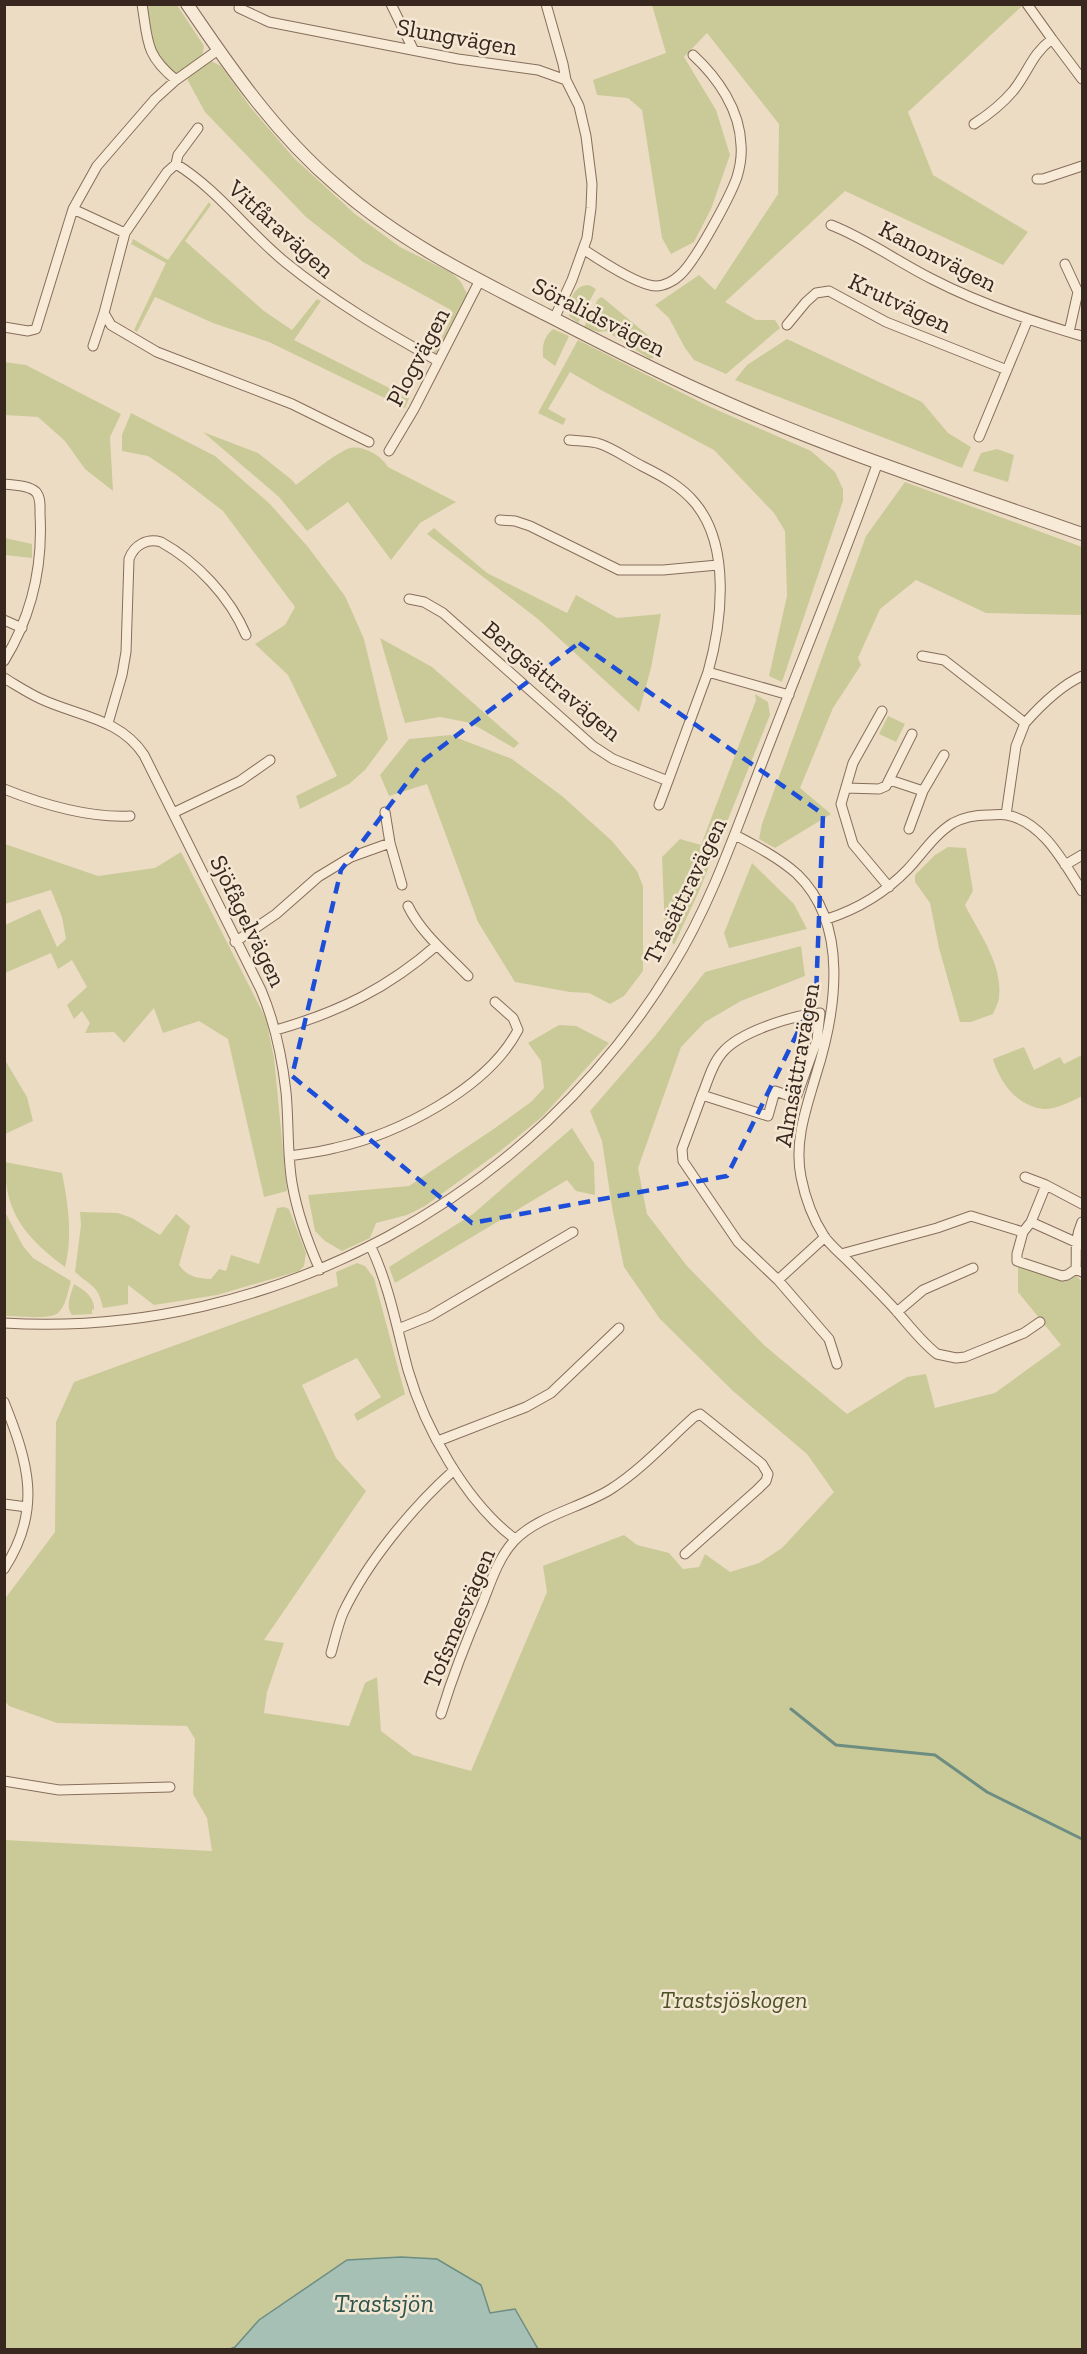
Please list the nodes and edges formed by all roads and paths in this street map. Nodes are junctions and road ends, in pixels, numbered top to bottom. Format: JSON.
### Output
{"nodes":[{"id":1,"x":142,"y":4,"type":"edge"},
{"id":2,"x":187,"y":4,"type":"edge"},
{"id":3,"x":391,"y":4,"type":"edge"},
{"id":4,"x":546,"y":4,"type":"edge"},
{"id":5,"x":1027,"y":4,"type":"edge"},
{"id":6,"x":238,"y":8,"type":"dead end"},
{"id":7,"x":1052,"y":39,"type":"junction"},
{"id":8,"x":413,"y":49,"type":"junction"},
{"id":9,"x":218,"y":50,"type":"junction"},
{"id":10,"x":693,"y":56,"type":"dead end"},
{"id":11,"x":1083,"y":79,"type":"edge"},
{"id":12,"x":176,"y":80,"type":"junction"},
{"id":13,"x":566,"y":80,"type":"junction"},
{"id":14,"x":974,"y":124,"type":"dead end"},
{"id":15,"x":198,"y":128,"type":"dead end"},
{"id":16,"x":176,"y":164,"type":"junction"},
{"id":17,"x":1083,"y":166,"type":"edge"},
{"id":18,"x":1037,"y":179,"type":"dead end"},
{"id":19,"x":73,"y":208,"type":"junction"},
{"id":20,"x":831,"y":225,"type":"dead end"},
{"id":21,"x":125,"y":233,"type":"junction"},
{"id":22,"x":583,"y":249,"type":"junction"},
{"id":23,"x":1065,"y":264,"type":"dead end"},
{"id":24,"x":480,"y":280,"type":"junction"},
{"id":25,"x":104,"y":314,"type":"junction"},
{"id":26,"x":554,"y":318,"type":"junction"},
{"id":27,"x":1028,"y":319,"type":"junction"},
{"id":28,"x":787,"y":325,"type":"dead end"},
{"id":29,"x":4,"y":327,"type":"edge"},
{"id":30,"x":1069,"y":332,"type":"junction"},
{"id":31,"x":1083,"y":336,"type":"edge"},
{"id":32,"x":93,"y":346,"type":"dead end"},
{"id":33,"x":438,"y":362,"type":"junction"},
{"id":34,"x":1007,"y":370,"type":"junction"},
{"id":35,"x":979,"y":437,"type":"dead end"},
{"id":36,"x":569,"y":440,"type":"dead end"},
{"id":37,"x":369,"y":442,"type":"dead end"},
{"id":38,"x":389,"y":452,"type":"dead end"},
{"id":39,"x":878,"y":462,"type":"junction"},
{"id":40,"x":4,"y":484,"type":"edge"},
{"id":41,"x":500,"y":520,"type":"dead end"},
{"id":42,"x":1083,"y":534,"type":"edge"},
{"id":43,"x":718,"y":565,"type":"junction"},
{"id":44,"x":409,"y":599,"type":"dead end"},
{"id":45,"x":4,"y":620,"type":"edge"},
{"id":46,"x":22,"y":628,"type":"junction"},
{"id":47,"x":246,"y":635,"type":"dead end"},
{"id":48,"x":922,"y":656,"type":"dead end"},
{"id":49,"x":4,"y":662,"type":"edge"},
{"id":50,"x":708,"y":672,"type":"junction"},
{"id":51,"x":1083,"y":676,"type":"edge"},
{"id":52,"x":4,"y":678,"type":"edge"},
{"id":53,"x":789,"y":695,"type":"junction"},
{"id":54,"x":882,"y":711,"type":"dead end"},
{"id":55,"x":108,"y":723,"type":"junction"},
{"id":56,"x":1025,"y":723,"type":"junction"},
{"id":57,"x":912,"y":734,"type":"dead end"},
{"id":58,"x":944,"y":755,"type":"dead end"},
{"id":59,"x":270,"y":760,"type":"dead end"},
{"id":60,"x":890,"y":780,"type":"junction"},
{"id":61,"x":668,"y":781,"type":"junction"},
{"id":62,"x":846,"y":788,"type":"junction"},
{"id":63,"x":4,"y":789,"type":"edge"},
{"id":64,"x":923,"y":790,"type":"junction"},
{"id":65,"x":660,"y":805,"type":"dead end"},
{"id":66,"x":386,"y":812,"type":"dead end"},
{"id":67,"x":173,"y":813,"type":"junction"},
{"id":68,"x":1006,"y":815,"type":"junction"},
{"id":69,"x":130,"y":816,"type":"dead end"},
{"id":70,"x":909,"y":829,"type":"dead end"},
{"id":71,"x":735,"y":835,"type":"junction"},
{"id":72,"x":390,"y":843,"type":"junction"},
{"id":73,"x":1083,"y":855,"type":"edge"},
{"id":74,"x":1065,"y":865,"type":"junction"},
{"id":75,"x":402,"y":885,"type":"dead end"},
{"id":76,"x":889,"y":887,"type":"junction"},
{"id":77,"x":1083,"y":891,"type":"edge"},
{"id":78,"x":408,"y":906,"type":"dead end"},
{"id":79,"x":827,"y":919,"type":"junction"},
{"id":80,"x":235,"y":942,"type":"junction"},
{"id":81,"x":437,"y":945,"type":"junction"},
{"id":82,"x":468,"y":976,"type":"dead end"},
{"id":83,"x":495,"y":1002,"type":"dead end"},
{"id":84,"x":276,"y":1030,"type":"junction"},
{"id":85,"x":702,"y":1095,"type":"junction"},
{"id":86,"x":289,"y":1156,"type":"junction"},
{"id":87,"x":1025,"y":1177,"type":"dead end"},
{"id":88,"x":1046,"y":1185,"type":"junction"},
{"id":89,"x":1083,"y":1204,"type":"edge"},
{"id":90,"x":1032,"y":1222,"type":"junction"},
{"id":91,"x":1083,"y":1222,"type":"edge"},
{"id":92,"x":573,"y":1232,"type":"dead end"},
{"id":93,"x":1023,"y":1232,"type":"junction"},
{"id":94,"x":825,"y":1237,"type":"junction"},
{"id":95,"x":1079,"y":1242,"type":"edge"},
{"id":96,"x":371,"y":1246,"type":"junction"},
{"id":97,"x":841,"y":1254,"type":"junction"},
{"id":98,"x":974,"y":1268,"type":"dead end"},
{"id":99,"x":320,"y":1270,"type":"junction"},
{"id":100,"x":1079,"y":1270,"type":"edge"},
{"id":101,"x":778,"y":1280,"type":"junction"},
{"id":102,"x":897,"y":1312,"type":"junction"},
{"id":103,"x":1040,"y":1322,"type":"dead end"},
{"id":104,"x":4,"y":1323,"type":"edge"},
{"id":105,"x":619,"y":1328,"type":"dead end"},
{"id":106,"x":398,"y":1329,"type":"junction"},
{"id":107,"x":837,"y":1364,"type":"dead end"},
{"id":108,"x":4,"y":1402,"type":"edge"},
{"id":109,"x":438,"y":1441,"type":"junction"},
{"id":110,"x":453,"y":1471,"type":"junction"},
{"id":111,"x":4,"y":1504,"type":"edge"},
{"id":112,"x":27,"y":1507,"type":"junction"},
{"id":113,"x":515,"y":1539,"type":"junction"},
{"id":114,"x":685,"y":1554,"type":"dead end"},
{"id":115,"x":4,"y":1569,"type":"edge"},
{"id":116,"x":331,"y":1653,"type":"dead end"},
{"id":117,"x":441,"y":1714,"type":"dead end"},
{"id":118,"x":4,"y":1781,"type":"edge"},
{"id":119,"x":170,"y":1787,"type":"dead end"}],
"edges":[{"from":1,"to":12,"type":"street"},
{"from":2,"to":9,"type":"street","name":"Söralidsvägen"},
{"from":3,"to":8,"type":"street"},
{"from":4,"to":13,"type":"street"},
{"from":5,"to":7,"type":"street"},
{"from":6,"to":8,"type":"street","name":"Slungvägen"},
{"from":7,"to":11,"type":"street"},
{"from":7,"to":14,"type":"street"},
{"from":8,"to":13,"type":"street","name":"Slungvägen"},
{"from":9,"to":12,"type":"street"},
{"from":9,"to":24,"type":"street","name":"Söralidsvägen"},
{"from":10,"to":22,"type":"street"},
{"from":12,"to":19,"type":"street"},
{"from":13,"to":22,"type":"street"},
{"from":15,"to":16,"type":"street"},
{"from":16,"to":21,"type":"street"},
{"from":16,"to":33,"type":"street","name":"Vitfåravägen"},
{"from":17,"to":18,"type":"street"},
{"from":19,"to":21,"type":"street"},
{"from":19,"to":29,"type":"street"},
{"from":20,"to":27,"type":"street","name":"Kanonvägen"},
{"from":21,"to":25,"type":"street"},
{"from":22,"to":26,"type":"street"},
{"from":23,"to":30,"type":"street"},
{"from":24,"to":26,"type":"street","name":"Söralidsvägen"},
{"from":24,"to":33,"type":"street","name":"Plogvägen"},
{"from":25,"to":32,"type":"street"},
{"from":25,"to":37,"type":"street"},
{"from":26,"to":39,"type":"street","name":"Söralidsvägen"},
{"from":27,"to":30,"type":"street","name":"Kanonvägen"},
{"from":27,"to":34,"type":"street"},
{"from":28,"to":34,"type":"street","name":"Krutvägen"},
{"from":30,"to":31,"type":"street","name":"Kanonvägen"},
{"from":33,"to":38,"type":"street","name":"Plogvägen"},
{"from":34,"to":35,"type":"street"},
{"from":36,"to":43,"type":"street"},
{"from":39,"to":42,"type":"street","name":"Söralidsvägen"},
{"from":39,"to":53,"type":"street","name":"Tråsättravägen"},
{"from":40,"to":46,"type":"street"},
{"from":41,"to":43,"type":"street"},
{"from":43,"to":50,"type":"street"},
{"from":44,"to":61,"type":"street","name":"Bergsättravägen"},
{"from":45,"to":46,"type":"street"},
{"from":46,"to":49,"type":"street"},
{"from":47,"to":55,"type":"street"},
{"from":48,"to":56,"type":"street"},
{"from":50,"to":53,"type":"street"},
{"from":50,"to":61,"type":"street"},
{"from":51,"to":56,"type":"street"},
{"from":52,"to":55,"type":"street","name":"Sjöfågelvägen"},
{"from":53,"to":71,"type":"street","name":"Tråsättravägen"},
{"from":54,"to":62,"type":"street"},
{"from":55,"to":67,"type":"street","name":"Sjöfågelvägen"},
{"from":56,"to":68,"type":"street"},
{"from":57,"to":60,"type":"street"},
{"from":58,"to":64,"type":"street"},
{"from":59,"to":67,"type":"street"},
{"from":60,"to":62,"type":"street"},
{"from":60,"to":64,"type":"street"},
{"from":61,"to":65,"type":"street"},
{"from":62,"to":76,"type":"street"},
{"from":63,"to":69,"type":"street"},
{"from":64,"to":70,"type":"street"},
{"from":66,"to":72,"type":"street"},
{"from":67,"to":80,"type":"street","name":"Sjöfågelvägen"},
{"from":68,"to":74,"type":"street"},
{"from":68,"to":76,"type":"street"},
{"from":71,"to":79,"type":"street","name":"Almsättravägen"},
{"from":71,"to":96,"type":"street","name":"Tråsättravägen"},
{"from":72,"to":75,"type":"street"},
{"from":72,"to":80,"type":"street"},
{"from":73,"to":74,"type":"street"},
{"from":74,"to":77,"type":"street"},
{"from":76,"to":79,"type":"street"},
{"from":78,"to":81,"type":"street"},
{"from":79,"to":94,"type":"street","name":"Almsättravägen"},
{"from":80,"to":84,"type":"street","name":"Sjöfågelvägen"},
{"from":81,"to":82,"type":"street"},
{"from":81,"to":84,"type":"street"},
{"from":83,"to":86,"type":"street"},
{"from":84,"to":86,"type":"street","name":"Sjöfågelvägen"},
{"from":85,"to":85,"type":"street"},
{"from":85,"to":101,"type":"street"},
{"from":86,"to":99,"type":"street","name":"Sjöfågelvägen"},
{"from":87,"to":88,"type":"street"},
{"from":88,"to":89,"type":"street"},
{"from":88,"to":90,"type":"street"},
{"from":90,"to":93,"type":"street"},
{"from":90,"to":95,"type":"street"},
{"from":91,"to":95,"type":"street"},
{"from":92,"to":106,"type":"street"},
{"from":93,"to":97,"type":"street"},
{"from":93,"to":100,"type":"street"},
{"from":94,"to":97,"type":"street","name":"Almsättravägen"},
{"from":94,"to":101,"type":"street"},
{"from":95,"to":100,"type":"street"},
{"from":96,"to":99,"type":"street","name":"Tråsättravägen"},
{"from":96,"to":106,"type":"street"},
{"from":97,"to":102,"type":"street","name":"Almsättravägen"},
{"from":98,"to":102,"type":"street"},
{"from":99,"to":104,"type":"street","name":"Tråsättravägen"},
{"from":101,"to":107,"type":"street"},
{"from":102,"to":103,"type":"street","name":"Almsättravägen"},
{"from":105,"to":109,"type":"street"},
{"from":106,"to":109,"type":"street"},
{"from":108,"to":112,"type":"street"},
{"from":109,"to":110,"type":"street"},
{"from":110,"to":113,"type":"street"},
{"from":110,"to":116,"type":"street"},
{"from":111,"to":112,"type":"street"},
{"from":112,"to":115,"type":"street"},
{"from":113,"to":114,"type":"street"},
{"from":113,"to":117,"type":"street","name":"Tofsmesvägen"},
{"from":118,"to":119,"type":"street"}]}
